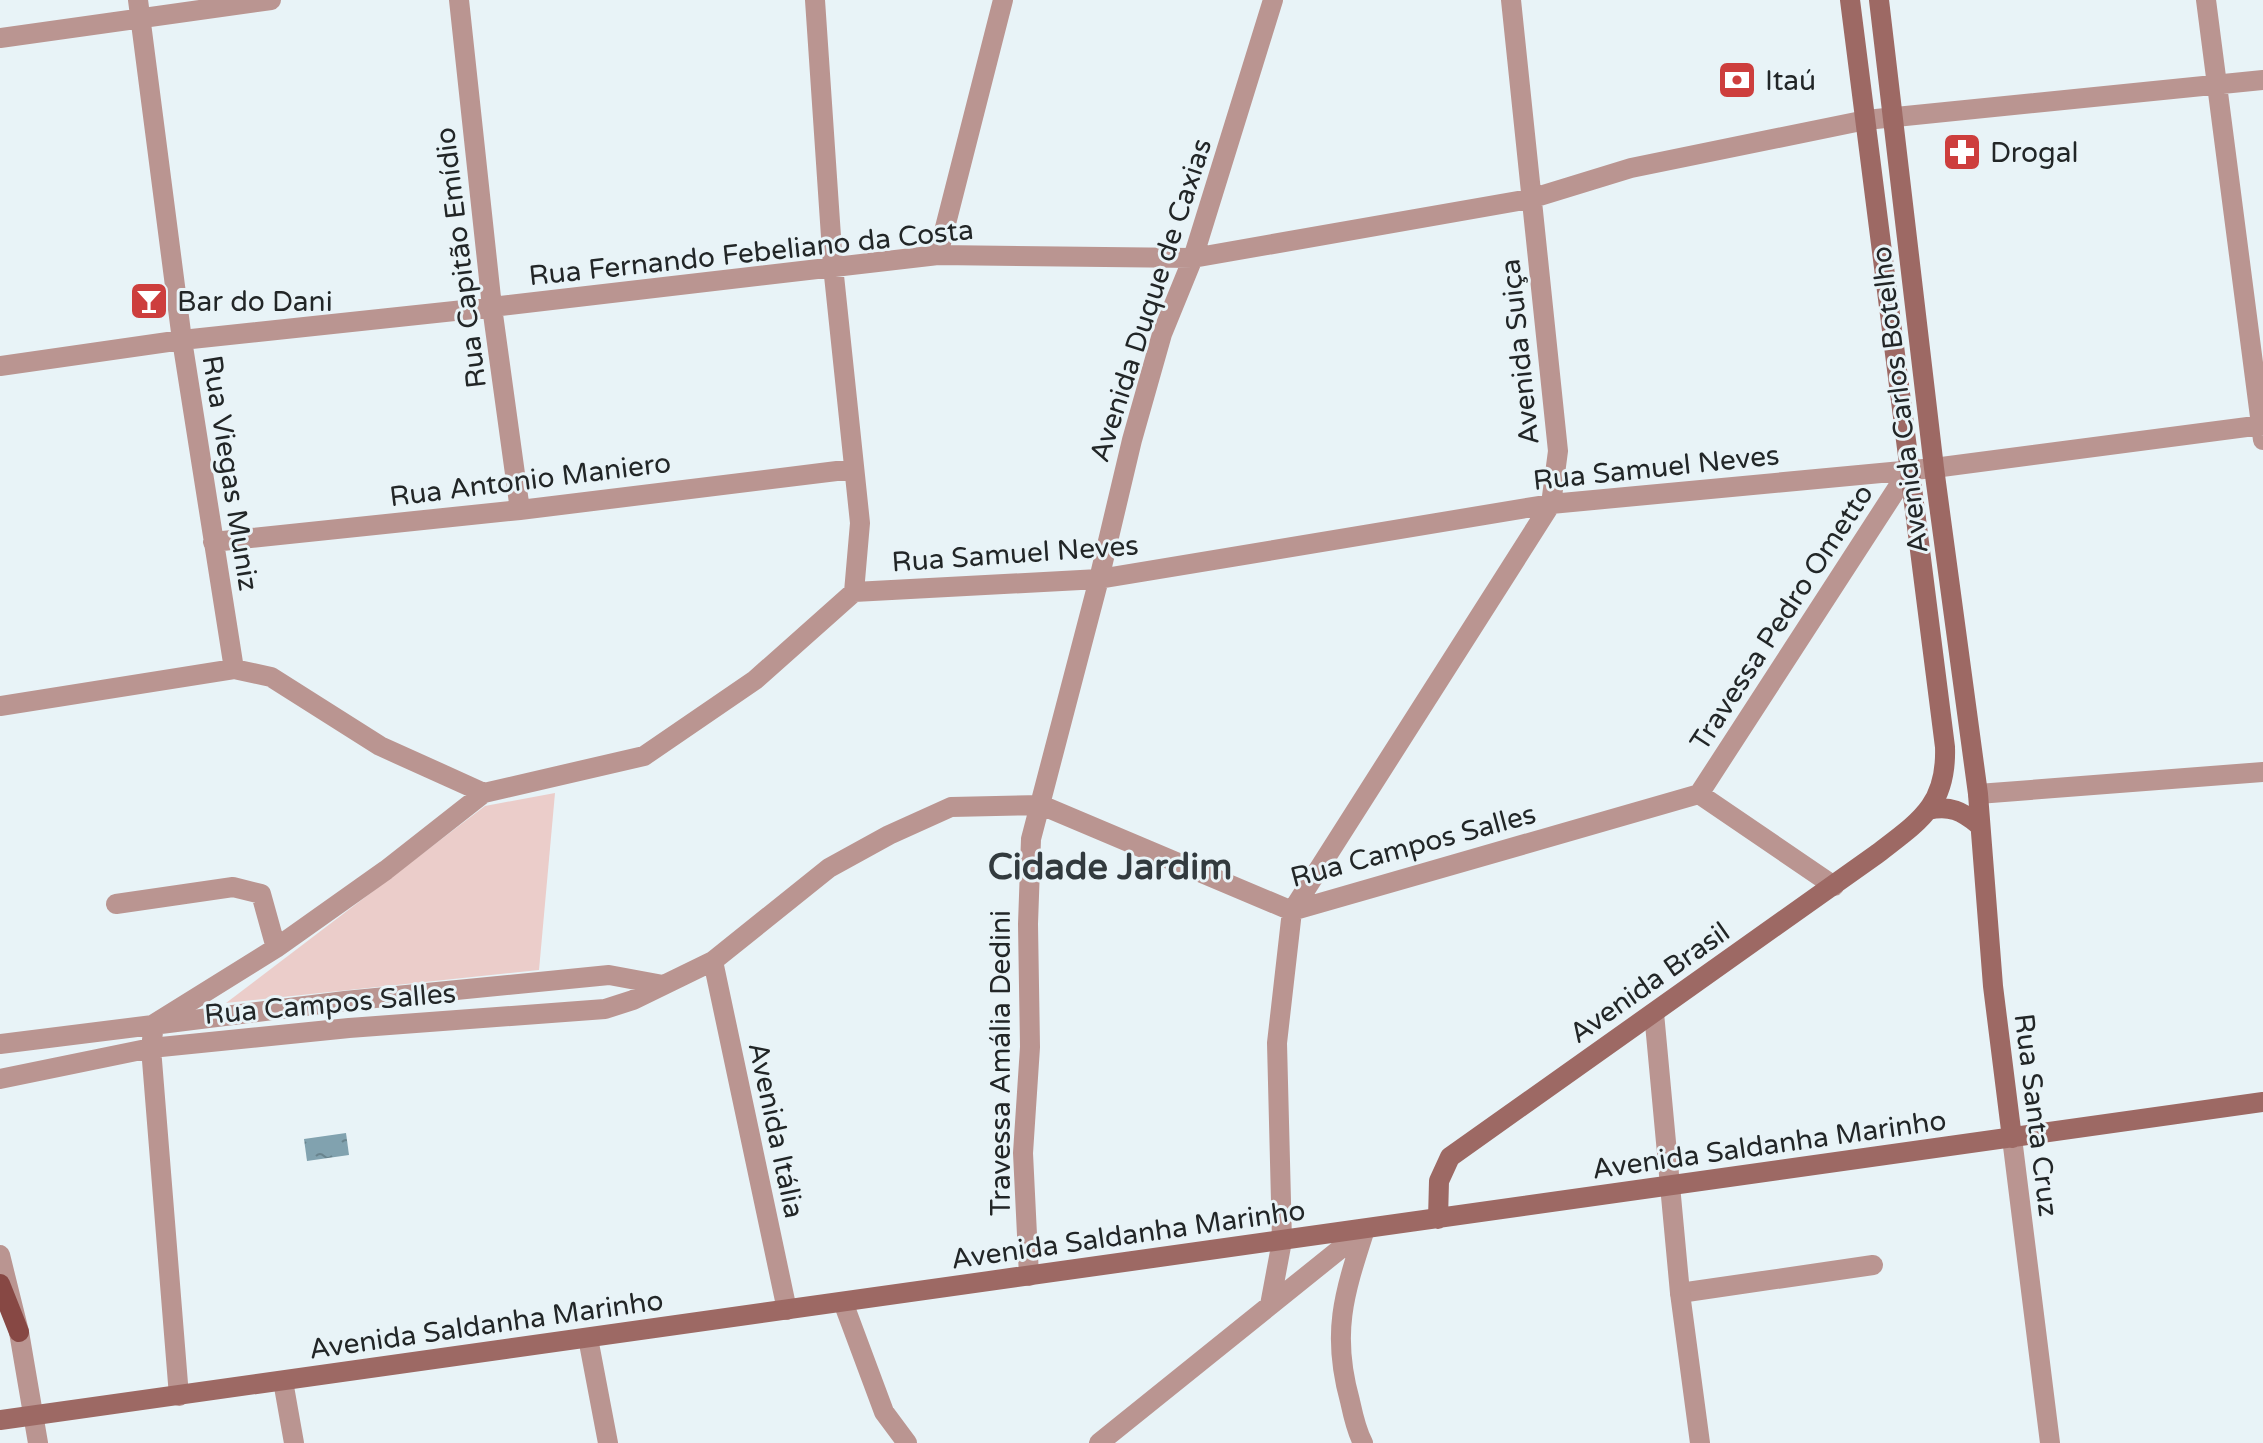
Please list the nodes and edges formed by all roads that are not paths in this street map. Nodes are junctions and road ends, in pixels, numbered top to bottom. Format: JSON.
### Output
{"nodes":[{"id":1,"x":271,"y":0,"type":"edge"},
{"id":2,"x":459,"y":0,"type":"edge"},
{"id":3,"x":815,"y":0,"type":"edge"},
{"id":4,"x":1003,"y":0,"type":"edge"},
{"id":5,"x":1273,"y":0,"type":"edge"},
{"id":6,"x":1511,"y":0,"type":"edge"},
{"id":7,"x":1850,"y":0,"type":"edge"},
{"id":8,"x":1879,"y":0,"type":"edge"},
{"id":9,"x":2206,"y":0,"type":"edge"},
{"id":10,"x":140,"y":9,"type":"edge"},
{"id":11,"x":0,"y":38,"type":"edge"},
{"id":12,"x":2263,"y":80,"type":"edge"},
{"id":13,"x":2217,"y":84,"type":"junction"},
{"id":14,"x":1894,"y":116,"type":"junction"},
{"id":15,"x":1866,"y":120,"type":"junction"},
{"id":16,"x":1530,"y":199,"type":"junction"},
{"id":17,"x":938,"y":255,"type":"junction"},
{"id":18,"x":1193,"y":258,"type":"junction"},
{"id":19,"x":833,"y":266,"type":"junction"},
{"id":20,"x":492,"y":307,"type":"junction"},
{"id":21,"x":182,"y":340,"type":"junction"},
{"id":22,"x":0,"y":366,"type":"edge"},
{"id":23,"x":2262,"y":430,"type":"edge"},
{"id":24,"x":1934,"y":468,"type":"junction"},
{"id":25,"x":853,"y":469,"type":"junction"},
{"id":26,"x":1909,"y":470,"type":"junction"},
{"id":27,"x":1551,"y":504,"type":"junction"},
{"id":28,"x":520,"y":510,"type":"junction"},
{"id":29,"x":213,"y":542,"type":"junction"},
{"id":30,"x":1099,"y":579,"type":"junction"},
{"id":31,"x":854,"y":592,"type":"junction"},
{"id":32,"x":234,"y":669,"type":"junction"},
{"id":33,"x":0,"y":706,"type":"edge"},
{"id":34,"x":1945,"y":747,"type":"junction"},
{"id":35,"x":2263,"y":772,"type":"edge"},
{"id":36,"x":484,"y":793,"type":"junction"},
{"id":37,"x":1699,"y":794,"type":"junction"},
{"id":38,"x":1978,"y":794,"type":"junction"},
{"id":39,"x":1041,"y":805,"type":"junction"},
{"id":40,"x":1928,"y":810,"type":"junction"},
{"id":41,"x":1979,"y":825,"type":"junction"},
{"id":42,"x":1834,"y":886,"type":"junction"},
{"id":43,"x":116,"y":904,"type":"dead end"},
{"id":44,"x":1292,"y":911,"type":"junction"},
{"id":45,"x":276,"y":948,"type":"junction"},
{"id":46,"x":713,"y":961,"type":"junction"},
{"id":47,"x":663,"y":985,"type":"junction"},
{"id":48,"x":345,"y":1001,"type":"junction"},
{"id":49,"x":1654,"y":1013,"type":"junction"},
{"id":50,"x":154,"y":1024,"type":"junction"},
{"id":51,"x":349,"y":1028,"type":"junction"},
{"id":52,"x":0,"y":1044,"type":"edge"},
{"id":53,"x":151,"y":1048,"type":"junction"},
{"id":54,"x":0,"y":1079,"type":"edge"},
{"id":55,"x":2263,"y":1102,"type":"edge"},
{"id":56,"x":2012,"y":1138,"type":"junction"},
{"id":57,"x":1671,"y":1186,"type":"junction"},
{"id":58,"x":1438,"y":1219,"type":"junction"},
{"id":59,"x":1365,"y":1229,"type":"junction"},
{"id":60,"x":1282,"y":1241,"type":"junction"},
{"id":61,"x":0,"y":1255,"type":"edge"},
{"id":62,"x":1873,"y":1265,"type":"dead end"},
{"id":63,"x":1029,"y":1276,"type":"junction"},
{"id":64,"x":0,"y":1284,"type":"edge"},
{"id":65,"x":1680,"y":1293,"type":"junction"},
{"id":66,"x":843,"y":1302,"type":"junction"},
{"id":67,"x":1270,"y":1305,"type":"junction"},
{"id":68,"x":787,"y":1310,"type":"junction"},
{"id":69,"x":19,"y":1332,"type":"junction"},
{"id":70,"x":588,"y":1338,"type":"junction"},
{"id":71,"x":283,"y":1381,"type":"junction"},
{"id":72,"x":179,"y":1396,"type":"junction"},
{"id":73,"x":33,"y":1416,"type":"junction"},
{"id":74,"x":0,"y":1420,"type":"edge"},
{"id":75,"x":38,"y":1443,"type":"edge"},
{"id":76,"x":294,"y":1443,"type":"edge"},
{"id":77,"x":608,"y":1443,"type":"edge"},
{"id":78,"x":907,"y":1443,"type":"edge"},
{"id":79,"x":1099,"y":1443,"type":"edge"},
{"id":80,"x":1363,"y":1443,"type":"edge"},
{"id":81,"x":1700,"y":1443,"type":"edge"},
{"id":82,"x":2050,"y":1443,"type":"edge"}],
"edges":[{"from":1,"to":10,"type":"street"},
{"from":2,"to":20,"type":"street","name":"Rua Capitão Emídio"},
{"from":3,"to":19,"type":"street"},
{"from":4,"to":17,"type":"street"},
{"from":5,"to":18,"type":"street","name":"Avenida Duque de Caxias"},
{"from":6,"to":16,"type":"street","name":"Avenida Suiça"},
{"from":7,"to":15,"type":"main road","name":"Avenida Carlos Botelho"},
{"from":8,"to":14,"type":"main road","name":"Avenida Carlos Botelho"},
{"from":9,"to":13,"type":"street"},
{"from":10,"to":11,"type":"street"},
{"from":10,"to":21,"type":"street","name":"Rua Viegas Muniz"},
{"from":12,"to":13,"type":"street","name":"Rua Fernando Febeliano da Costa"},
{"from":13,"to":14,"type":"street","name":"Rua Fernando Febeliano da Costa"},
{"from":13,"to":23,"type":"street"},
{"from":14,"to":15,"type":"street","name":"Rua Fernando Febeliano da Costa"},
{"from":14,"to":24,"type":"main road","name":"Avenida Carlos Botelho"},
{"from":15,"to":16,"type":"street","name":"Rua Fernando Febeliano da Costa"},
{"from":15,"to":26,"type":"main road","name":"Avenida Carlos Botelho"},
{"from":16,"to":18,"type":"street","name":"Rua Fernando Febeliano da Costa"},
{"from":16,"to":27,"type":"street","name":"Avenida Suiça"},
{"from":17,"to":18,"type":"street","name":"Rua Fernando Febeliano da Costa"},
{"from":17,"to":19,"type":"street","name":"Rua Fernando Febeliano da Costa"},
{"from":18,"to":30,"type":"street","name":"Avenida Duque de Caxias"},
{"from":19,"to":20,"type":"street","name":"Rua Fernando Febeliano da Costa"},
{"from":19,"to":25,"type":"street"},
{"from":20,"to":21,"type":"street","name":"Rua Fernando Febeliano da Costa"},
{"from":20,"to":28,"type":"street","name":"Rua Capitão Emídio"},
{"from":21,"to":22,"type":"street","name":"Rua Fernando Febeliano da Costa"},
{"from":21,"to":29,"type":"street","name":"Rua Viegas Muniz"},
{"from":23,"to":24,"type":"street","name":"Rua Samuel Neves"},
{"from":24,"to":26,"type":"street","name":"Rua Samuel Neves"},
{"from":24,"to":38,"type":"main road","name":"Avenida Carlos Botelho"},
{"from":25,"to":28,"type":"street","name":"Rua Antonio Maniero"},
{"from":25,"to":31,"type":"street"},
{"from":26,"to":27,"type":"street","name":"Rua Samuel Neves"},
{"from":26,"to":34,"type":"main road","name":"Avenida Carlos Botelho"},
{"from":26,"to":37,"type":"street","name":"Travessa Pedro Ometto"},
{"from":27,"to":30,"type":"street","name":"Rua Samuel Neves"},
{"from":27,"to":44,"type":"street","name":"Avenida Suiça"},
{"from":28,"to":29,"type":"street","name":"Rua Antonio Maniero"},
{"from":29,"to":32,"type":"street","name":"Rua Viegas Muniz"},
{"from":30,"to":31,"type":"street","name":"Rua Samuel Neves"},
{"from":30,"to":39,"type":"street","name":"Avenida Duque de Caxias"},
{"from":31,"to":36,"type":"street","name":"Rua Samuel Neves"},
{"from":32,"to":33,"type":"street"},
{"from":32,"to":36,"type":"street"},
{"from":34,"to":38,"type":"main road"},
{"from":34,"to":40,"type":"main road","name":"Avenida Brasil"},
{"from":35,"to":38,"type":"street"},
{"from":36,"to":45,"type":"street"},
{"from":37,"to":42,"type":"street"},
{"from":37,"to":44,"type":"street","name":"Rua Campos Salles"},
{"from":38,"to":41,"type":"main road","name":"Rua Santa Cruz"},
{"from":39,"to":44,"type":"street","name":"Rua Campos Salles"},
{"from":39,"to":46,"type":"street","name":"Rua Campos Salles"},
{"from":39,"to":63,"type":"street","name":"Travessa Amália Dedini"},
{"from":40,"to":41,"type":"main road"},
{"from":40,"to":42,"type":"main road","name":"Avenida Brasil"},
{"from":41,"to":56,"type":"main road","name":"Rua Santa Cruz"},
{"from":42,"to":49,"type":"main road","name":"Avenida Brasil"},
{"from":43,"to":45,"type":"street"},
{"from":44,"to":60,"type":"street"},
{"from":45,"to":50,"type":"street"},
{"from":46,"to":47,"type":"street","name":"Rua Campos Salles"},
{"from":46,"to":68,"type":"street","name":"Avenida Itália"},
{"from":47,"to":48,"type":"street","name":"Rua Campos Salles"},
{"from":47,"to":51,"type":"street","name":"Rua Campos Salles"},
{"from":48,"to":50,"type":"street","name":"Rua Campos Salles"},
{"from":48,"to":51,"type":"street"},
{"from":49,"to":57,"type":"street"},
{"from":49,"to":58,"type":"main road","name":"Avenida Brasil"},
{"from":50,"to":52,"type":"street","name":"Rua Campos Salles"},
{"from":50,"to":53,"type":"street"},
{"from":51,"to":53,"type":"street","name":"Rua Campos Salles"},
{"from":53,"to":54,"type":"street","name":"Rua Campos Salles"},
{"from":53,"to":72,"type":"street"},
{"from":55,"to":56,"type":"main road","name":"Avenida Saldanha Marinho"},
{"from":56,"to":57,"type":"main road","name":"Avenida Saldanha Marinho"},
{"from":56,"to":82,"type":"street","name":"Rua Santa Cruz"},
{"from":57,"to":58,"type":"main road","name":"Avenida Saldanha Marinho"},
{"from":57,"to":65,"type":"street"},
{"from":58,"to":59,"type":"main road","name":"Avenida Saldanha Marinho"},
{"from":59,"to":60,"type":"main road","name":"Avenida Saldanha Marinho"},
{"from":59,"to":67,"type":"street"},
{"from":59,"to":80,"type":"street"},
{"from":60,"to":63,"type":"main road","name":"Avenida Saldanha Marinho"},
{"from":60,"to":67,"type":"street"},
{"from":61,"to":69,"type":"street"},
{"from":62,"to":65,"type":"street"},
{"from":63,"to":66,"type":"main road","name":"Avenida Saldanha Marinho"},
{"from":64,"to":69,"type":"main road"},
{"from":65,"to":81,"type":"street"},
{"from":66,"to":68,"type":"main road","name":"Avenida Saldanha Marinho"},
{"from":66,"to":78,"type":"street"},
{"from":67,"to":79,"type":"street"},
{"from":68,"to":70,"type":"main road","name":"Avenida Saldanha Marinho"},
{"from":69,"to":73,"type":"street"},
{"from":70,"to":71,"type":"main road","name":"Avenida Saldanha Marinho"},
{"from":70,"to":77,"type":"street"},
{"from":71,"to":72,"type":"main road","name":"Avenida Saldanha Marinho"},
{"from":71,"to":76,"type":"street"},
{"from":72,"to":73,"type":"main road","name":"Avenida Saldanha Marinho"},
{"from":73,"to":74,"type":"main road","name":"Avenida Saldanha Marinho"},
{"from":73,"to":75,"type":"street"}]}
